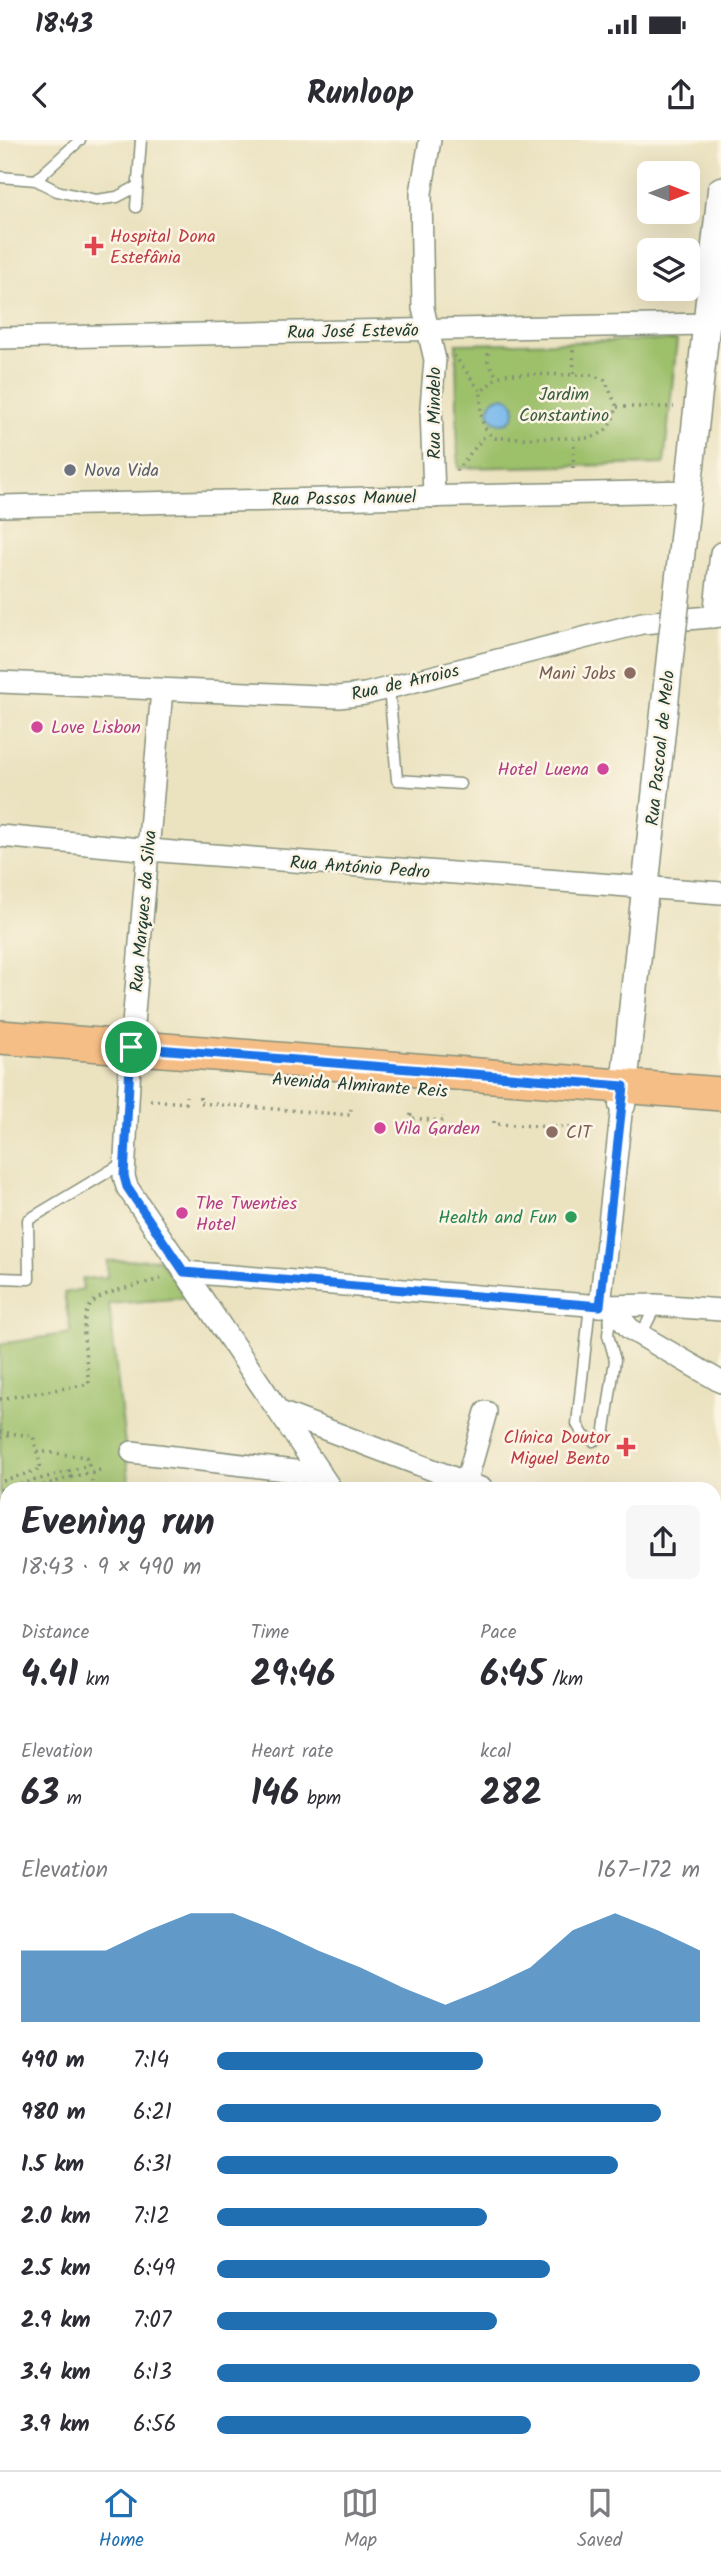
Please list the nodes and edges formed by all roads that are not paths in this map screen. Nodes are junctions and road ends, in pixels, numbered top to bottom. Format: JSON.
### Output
{"nodes":[{"id":1,"x":80,"y":140,"type":"edge"},
{"id":2,"x":141,"y":140,"type":"edge"},
{"id":3,"x":430,"y":140,"type":"edge"},
{"id":4,"x":0,"y":177,"type":"edge"},
{"id":5,"x":36,"y":180,"type":"junction"},
{"id":6,"x":138,"y":186,"type":"junction"},
{"id":7,"x":721,"y":190,"type":"edge"},
{"id":8,"x":136,"y":207,"type":"dead end"},
{"id":9,"x":706,"y":324,"type":"junction"},
{"id":10,"x":429,"y":329,"type":"junction"},
{"id":11,"x":0,"y":338,"type":"edge"},
{"id":12,"x":688,"y":491,"type":"junction"},
{"id":13,"x":434,"y":497,"type":"junction"},
{"id":14,"x":0,"y":506,"type":"edge"},
{"id":15,"x":721,"y":554,"type":"edge"},
{"id":16,"x":718,"y":616,"type":"edge"},
{"id":17,"x":0,"y":682,"type":"edge"},
{"id":18,"x":389,"y":687,"type":"junction"},
{"id":19,"x":162,"y":690,"type":"junction"},
{"id":20,"x":460,"y":784,"type":"dead end"},
{"id":21,"x":0,"y":836,"type":"edge"},
{"id":22,"x":148,"y":848,"type":"junction"},
{"id":23,"x":645,"y":887,"type":"junction"},
{"id":24,"x":721,"y":893,"type":"edge"},
{"id":25,"x":0,"y":1037,"type":"edge"},
{"id":26,"x":0,"y":1057,"type":"edge"},
{"id":27,"x":131,"y":1057,"type":"junction"},
{"id":28,"x":721,"y":1094,"type":"edge"},
{"id":29,"x":623,"y":1096,"type":"junction"},
{"id":30,"x":721,"y":1113,"type":"edge"},
{"id":31,"x":123,"y":1163,"type":"junction"},
{"id":32,"x":184,"y":1272,"type":"junction"},
{"id":33,"x":0,"y":1278,"type":"edge"},
{"id":34,"x":656,"y":1305,"type":"junction"},
{"id":35,"x":600,"y":1306,"type":"junction"},
{"id":36,"x":721,"y":1310,"type":"edge"},
{"id":37,"x":641,"y":1335,"type":"junction"},
{"id":38,"x":721,"y":1382,"type":"edge"},
{"id":39,"x":278,"y":1411,"type":"junction"},
{"id":40,"x":486,"y":1412,"type":"dead end"},
{"id":41,"x":132,"y":1452,"type":"dead end"},
{"id":42,"x":326,"y":1482,"type":"edge"},
{"id":43,"x":464,"y":1482,"type":"edge"},
{"id":44,"x":475,"y":1482,"type":"edge"}],
"edges":[{"from":1,"to":5,"type":"lane"},
{"from":2,"to":6,"type":"lane"},
{"from":3,"to":10,"type":"street","name":"Rua Mindelo"},
{"from":4,"to":5,"type":"lane"},
{"from":5,"to":6,"type":"lane"},
{"from":6,"to":8,"type":"lane"},
{"from":7,"to":9,"type":"street","name":"Rua Pascoal de Melo"},
{"from":9,"to":10,"type":"street","name":"Rua José Estevão"},
{"from":9,"to":12,"type":"street","name":"Rua Pascoal de Melo"},
{"from":10,"to":11,"type":"street","name":"Rua José Estevão"},
{"from":10,"to":13,"type":"street","name":"Rua Mindelo"},
{"from":12,"to":13,"type":"street","name":"Rua Passos Manuel"},
{"from":12,"to":23,"type":"street","name":"Rua Pascoal de Melo","bridge":true},
{"from":13,"to":14,"type":"street","name":"Rua Passos Manuel"},
{"from":15,"to":16,"type":"street"},
{"from":16,"to":18,"type":"street","name":"Rua de Arroios"},
{"from":17,"to":19,"type":"street","name":"Rua de Arroios"},
{"from":18,"to":19,"type":"street","name":"Rua de Arroios"},
{"from":18,"to":20,"type":"lane"},
{"from":19,"to":22,"type":"street","name":"Rua Marques da Silva"},
{"from":21,"to":22,"type":"street","name":"Rua António Pedro"},
{"from":22,"to":23,"type":"street","name":"Rua António Pedro"},
{"from":22,"to":27,"type":"street","name":"Rua Marques da Silva"},
{"from":23,"to":24,"type":"street","name":"Rua António Pedro"},
{"from":23,"to":29,"type":"street","name":"Rua Pascoal de Melo"},
{"from":25,"to":27,"type":"main road","name":"Avenida Almirante Reis"},
{"from":26,"to":27,"type":"main road","name":"Avenida Almirante Reis"},
{"from":27,"to":29,"type":"main road","name":"Avenida Almirante Reis"},
{"from":27,"to":31,"type":"street","name":"Rua Marques da Silva"},
{"from":28,"to":29,"type":"main road","name":"Avenida Almirante Reis"},
{"from":29,"to":30,"type":"main road","name":"Avenida Almirante Reis"},
{"from":29,"to":35,"type":"street","name":"Rua Pascoal de Melo"},
{"from":31,"to":32,"type":"street","name":"Rua Marques da Silva"},
{"from":31,"to":33,"type":"lane"},
{"from":32,"to":35,"type":"street"},
{"from":32,"to":39,"type":"street","name":"Rua Marques da Silva"},
{"from":34,"to":35,"type":"street"},
{"from":34,"to":36,"type":"street"},
{"from":34,"to":37,"type":"lane"},
{"from":35,"to":35,"type":"lane"},
{"from":35,"to":37,"type":"street"},
{"from":37,"to":38,"type":"street"},
{"from":39,"to":42,"type":"street","name":"Rua Marques da Silva"},
{"from":39,"to":43,"type":"street"},
{"from":40,"to":44,"type":"street"},
{"from":41,"to":42,"type":"street"}]}
